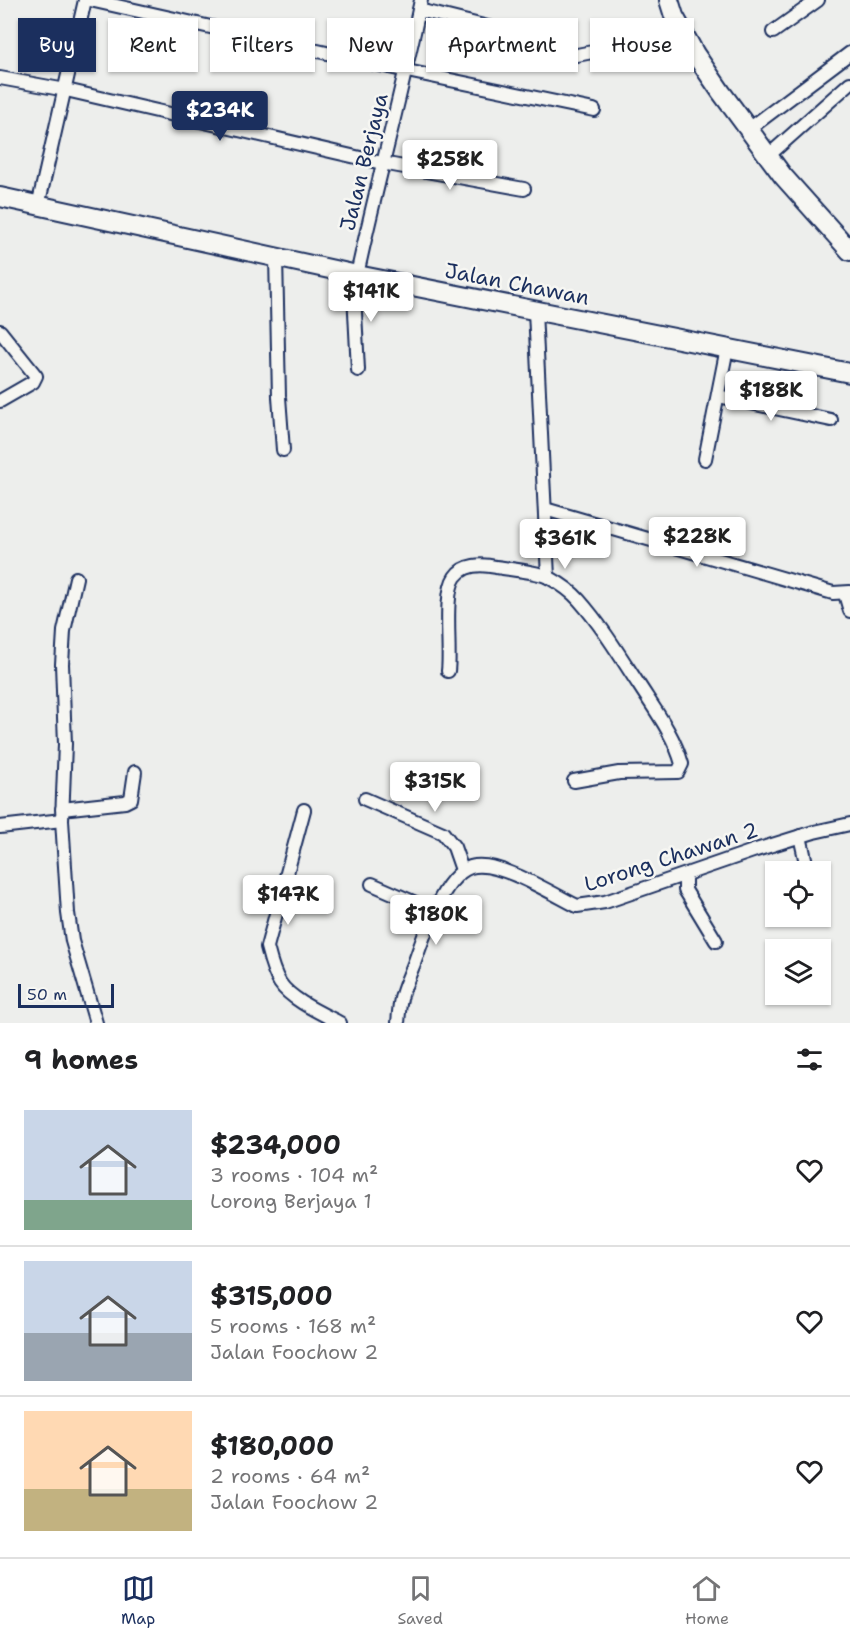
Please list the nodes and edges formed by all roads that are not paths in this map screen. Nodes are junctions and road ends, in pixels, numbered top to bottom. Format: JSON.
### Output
{"nodes":[{"id":1,"x":85,"y":0,"type":"edge"},
{"id":2,"x":90,"y":0,"type":"edge"},
{"id":3,"x":669,"y":0,"type":"edge"},
{"id":4,"x":818,"y":0,"type":"edge"},
{"id":5,"x":420,"y":5,"type":"edge"},
{"id":6,"x":464,"y":18,"type":"edge"},
{"id":7,"x":677,"y":18,"type":"edge"},
{"id":8,"x":773,"y":33,"type":"dead end"},
{"id":9,"x":414,"y":35,"type":"edge"},
{"id":10,"x":694,"y":52,"type":"edge"},
{"id":11,"x":327,"y":53,"type":"edge"},
{"id":12,"x":590,"y":53,"type":"edge"},
{"id":13,"x":850,"y":53,"type":"edge"},
{"id":14,"x":578,"y":55,"type":"dead end"},
{"id":15,"x":407,"y":72,"type":"edge"},
{"id":16,"x":412,"y":72,"type":"edge"},
{"id":17,"x":0,"y":78,"type":"edge"},
{"id":18,"x":850,"y":83,"type":"edge"},
{"id":19,"x":66,"y":90,"type":"junction"},
{"id":20,"x":594,"y":110,"type":"dead end"},
{"id":21,"x":749,"y":129,"type":"junction"},
{"id":22,"x":768,"y":156,"type":"junction"},
{"id":23,"x":382,"y":163,"type":"junction"},
{"id":24,"x":524,"y":189,"type":"dead end"},
{"id":25,"x":0,"y":197,"type":"edge"},
{"id":26,"x":38,"y":206,"type":"junction"},
{"id":27,"x":850,"y":251,"type":"edge"},
{"id":28,"x":276,"y":258,"type":"junction"},
{"id":29,"x":357,"y":275,"type":"junction"},
{"id":30,"x":536,"y":311,"type":"junction"},
{"id":31,"x":0,"y":332,"type":"edge"},
{"id":32,"x":727,"y":348,"type":"junction"},
{"id":33,"x":358,"y":370,"type":"dead end"},
{"id":34,"x":850,"y":373,"type":"edge"},
{"id":35,"x":718,"y":396,"type":"junction"},
{"id":36,"x":0,"y":401,"type":"edge"},
{"id":37,"x":831,"y":420,"type":"dead end"},
{"id":38,"x":283,"y":450,"type":"dead end"},
{"id":39,"x":705,"y":459,"type":"dead end"},
{"id":40,"x":545,"y":510,"type":"junction"},
{"id":41,"x":548,"y":577,"type":"junction"},
{"id":42,"x":76,"y":578,"type":"dead end"},
{"id":43,"x":847,"y":593,"type":"edge"},
{"id":44,"x":850,"y":611,"type":"edge"},
{"id":45,"x":448,"y":671,"type":"dead end"},
{"id":46,"x":135,"y":772,"type":"dead end"},
{"id":47,"x":573,"y":781,"type":"dead end"},
{"id":48,"x":365,"y":799,"type":"dead end"},
{"id":49,"x":304,"y":810,"type":"dead end"},
{"id":50,"x":62,"y":814,"type":"junction"},
{"id":51,"x":850,"y":824,"type":"edge"},
{"id":52,"x":0,"y":827,"type":"edge"},
{"id":53,"x":800,"y":836,"type":"junction"},
{"id":54,"x":806,"y":861,"type":"edge"},
{"id":55,"x":462,"y":870,"type":"junction"},
{"id":56,"x":685,"y":876,"type":"junction"},
{"id":57,"x":372,"y":884,"type":"dead end"},
{"id":58,"x":434,"y":911,"type":"junction"},
{"id":59,"x":716,"y":941,"type":"dead end"},
{"id":60,"x":96,"y":1023,"type":"edge"},
{"id":61,"x":340,"y":1023,"type":"edge"},
{"id":62,"x":399,"y":1023,"type":"edge"}],
"edges":[{"from":1,"to":19,"type":"street"},
{"from":2,"to":11,"type":"street"},
{"from":3,"to":7,"type":"street"},
{"from":4,"to":8,"type":"street"},
{"from":5,"to":6,"type":"street"},
{"from":5,"to":9,"type":"street","name":"Jalan Berjaya"},
{"from":10,"to":21,"type":"street"},
{"from":12,"to":14,"type":"street"},
{"from":13,"to":21,"type":"street"},
{"from":15,"to":23,"type":"street","name":"Jalan Berjaya"},
{"from":16,"to":20,"type":"street"},
{"from":17,"to":19,"type":"street"},
{"from":18,"to":22,"type":"street"},
{"from":19,"to":23,"type":"street"},
{"from":19,"to":26,"type":"street"},
{"from":21,"to":22,"type":"street"},
{"from":22,"to":27,"type":"street"},
{"from":23,"to":24,"type":"street"},
{"from":23,"to":29,"type":"street","name":"Jalan Berjaya"},
{"from":25,"to":26,"type":"street","name":"Jalan Chawan"},
{"from":26,"to":28,"type":"street","name":"Jalan Chawan"},
{"from":28,"to":29,"type":"street","name":"Jalan Chawan"},
{"from":28,"to":38,"type":"street"},
{"from":29,"to":30,"type":"street","name":"Jalan Chawan"},
{"from":29,"to":33,"type":"street","name":"Jalan Berjaya"},
{"from":30,"to":32,"type":"street","name":"Jalan Chawan"},
{"from":30,"to":40,"type":"street"},
{"from":31,"to":36,"type":"street"},
{"from":32,"to":34,"type":"street","name":"Jalan Chawan"},
{"from":32,"to":35,"type":"street"},
{"from":35,"to":37,"type":"street"},
{"from":35,"to":39,"type":"street"},
{"from":40,"to":41,"type":"street"},
{"from":40,"to":43,"type":"street"},
{"from":41,"to":45,"type":"street"},
{"from":41,"to":47,"type":"street"},
{"from":42,"to":50,"type":"street"},
{"from":43,"to":44,"type":"street"},
{"from":46,"to":50,"type":"street"},
{"from":48,"to":55,"type":"street"},
{"from":49,"to":61,"type":"street"},
{"from":50,"to":52,"type":"street"},
{"from":50,"to":60,"type":"street"},
{"from":51,"to":53,"type":"street","name":"Lorong Chawan 2"},
{"from":53,"to":54,"type":"street"},
{"from":53,"to":56,"type":"street","name":"Lorong Chawan 2"},
{"from":55,"to":56,"type":"street","name":"Lorong Chawan 2"},
{"from":55,"to":58,"type":"street"},
{"from":56,"to":59,"type":"street"},
{"from":57,"to":58,"type":"street"},
{"from":58,"to":62,"type":"street"}]}
